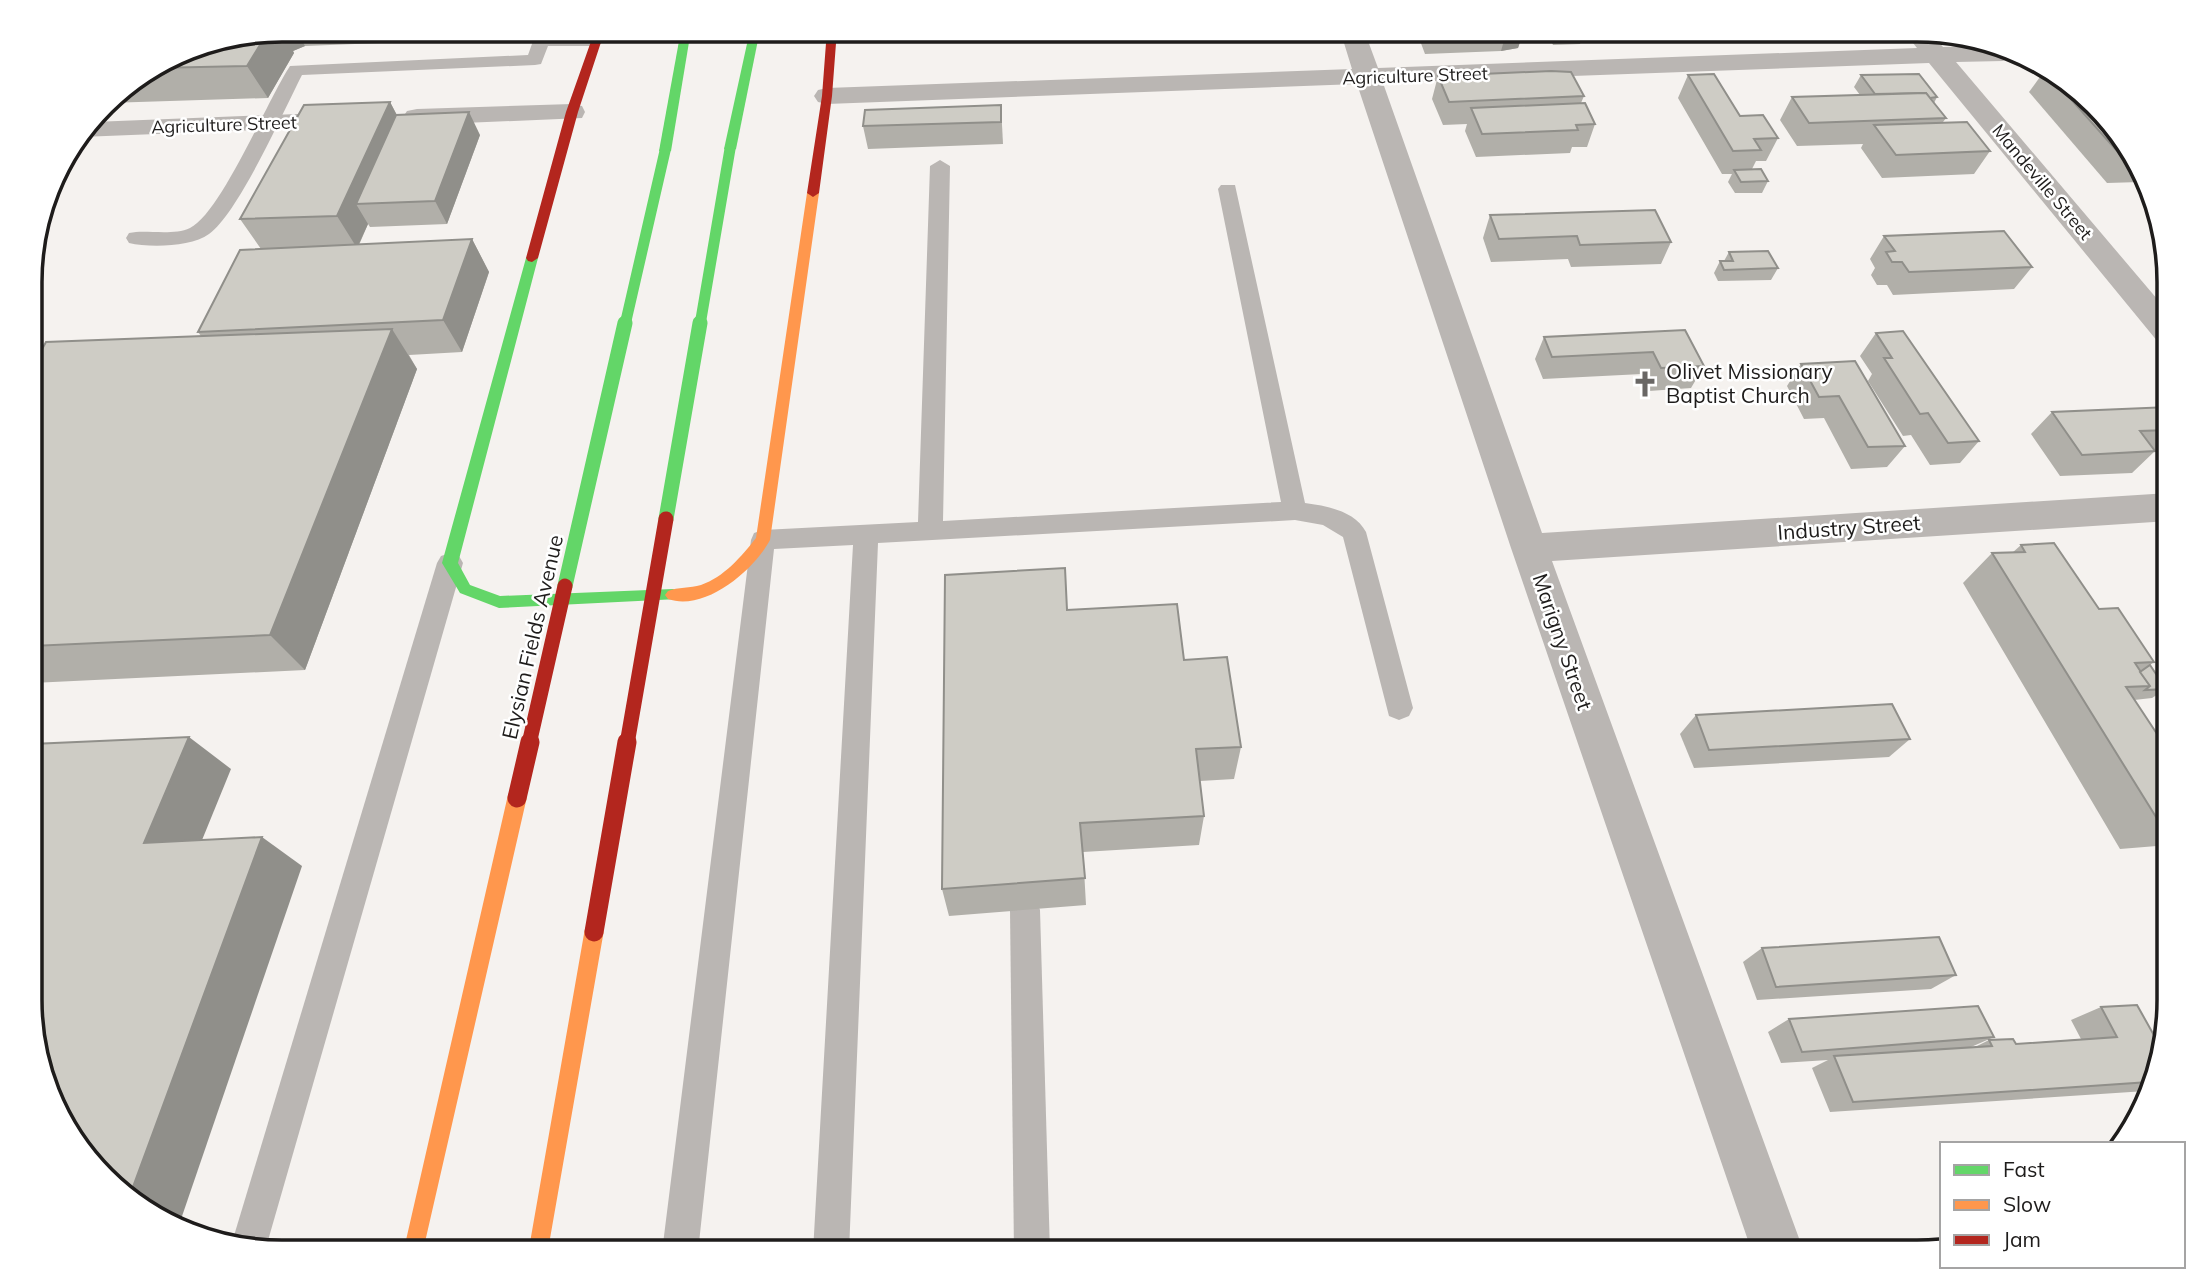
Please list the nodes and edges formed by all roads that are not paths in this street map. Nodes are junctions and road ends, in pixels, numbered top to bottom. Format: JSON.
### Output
{"nodes":[{"id":1,"x":1356,"y":42,"type":"edge"},
{"id":2,"x":540,"y":43,"type":"edge"},
{"id":3,"x":595,"y":43,"type":"edge"},
{"id":4,"x":684,"y":43,"type":"edge"},
{"id":5,"x":752,"y":43,"type":"edge"},
{"id":6,"x":831,"y":43,"type":"edge"},
{"id":7,"x":1926,"y":43,"type":"edge"},
{"id":8,"x":1989,"y":53,"type":"edge"},
{"id":9,"x":1937,"y":55,"type":"junction"},
{"id":10,"x":535,"y":60,"type":"joint"},
{"id":11,"x":296,"y":70,"type":"joint"},
{"id":12,"x":1368,"y":78,"type":"junction"},
{"id":13,"x":827,"y":96,"type":"junction"},
{"id":14,"x":572,"y":111,"type":"junction"},
{"id":15,"x":267,"y":123,"type":"junction"},
{"id":16,"x":97,"y":130,"type":"edge"},
{"id":17,"x":940,"y":166,"type":"dead end"},
{"id":18,"x":1228,"y":189,"type":"dead end"},
{"id":19,"x":136,"y":238,"type":"dead end"},
{"id":20,"x":2156,"y":318,"type":"edge"},
{"id":21,"x":2156,"y":508,"type":"edge"},
{"id":22,"x":1295,"y":511,"type":"junction"},
{"id":23,"x":930,"y":531,"type":"junction"},
{"id":24,"x":866,"y":535,"type":"junction"},
{"id":25,"x":763,"y":540,"type":"junction"},
{"id":26,"x":1529,"y":548,"type":"junction"},
{"id":27,"x":450,"y":563,"type":"junction"},
{"id":28,"x":1399,"y":709,"type":"dead end"},
{"id":29,"x":1025,"y":910,"type":"edge"},
{"id":30,"x":251,"y":1238,"type":"edge"},
{"id":31,"x":1773,"y":1239,"type":"edge"},
{"id":32,"x":416,"y":1240,"type":"edge"},
{"id":33,"x":540,"y":1240,"type":"edge"},
{"id":34,"x":681,"y":1240,"type":"edge"},
{"id":35,"x":832,"y":1240,"type":"edge"},
{"id":36,"x":1032,"y":1240,"type":"edge"}],
"edges":[{"from":1,"to":12,"type":"street","name":"Marigny Street"},
{"from":2,"to":10,"type":"lane"},
{"from":3,"to":14,"type":"main road"},
{"from":4,"to":32,"type":"main road","name":"Elysian Fields Avenue","bridge":true},
{"from":5,"to":33,"type":"main road","bridge":true},
{"from":6,"to":13,"type":"main road"},
{"from":7,"to":9,"type":"street","name":"Mandeville Street"},
{"from":8,"to":9,"type":"street","name":"Agriculture Street"},
{"from":9,"to":12,"type":"street","name":"Agriculture Street"},
{"from":9,"to":20,"type":"street","name":"Mandeville Street"},
{"from":10,"to":11,"type":"lane"},
{"from":11,"to":15,"type":"lane"},
{"from":12,"to":13,"type":"street","name":"Agriculture Street"},
{"from":12,"to":26,"type":"street","name":"Marigny Street"},
{"from":13,"to":25,"type":"main road"},
{"from":14,"to":15,"type":"street","name":"Agriculture Street"},
{"from":14,"to":27,"type":"main road"},
{"from":15,"to":16,"type":"street","name":"Agriculture Street"},
{"from":15,"to":19,"type":"lane"},
{"from":17,"to":23,"type":"lane"},
{"from":18,"to":22,"type":"lane"},
{"from":21,"to":26,"type":"street","name":"Industry Street"},
{"from":22,"to":23,"type":"lane"},
{"from":22,"to":28,"type":"lane"},
{"from":23,"to":24,"type":"lane"},
{"from":24,"to":25,"type":"lane"},
{"from":24,"to":35,"type":"lane"},
{"from":25,"to":27,"type":"main road"},
{"from":25,"to":34,"type":"lane"},
{"from":26,"to":31,"type":"street","name":"Marigny Street"},
{"from":27,"to":30,"type":"lane"},
{"from":29,"to":36,"type":"lane"}]}
